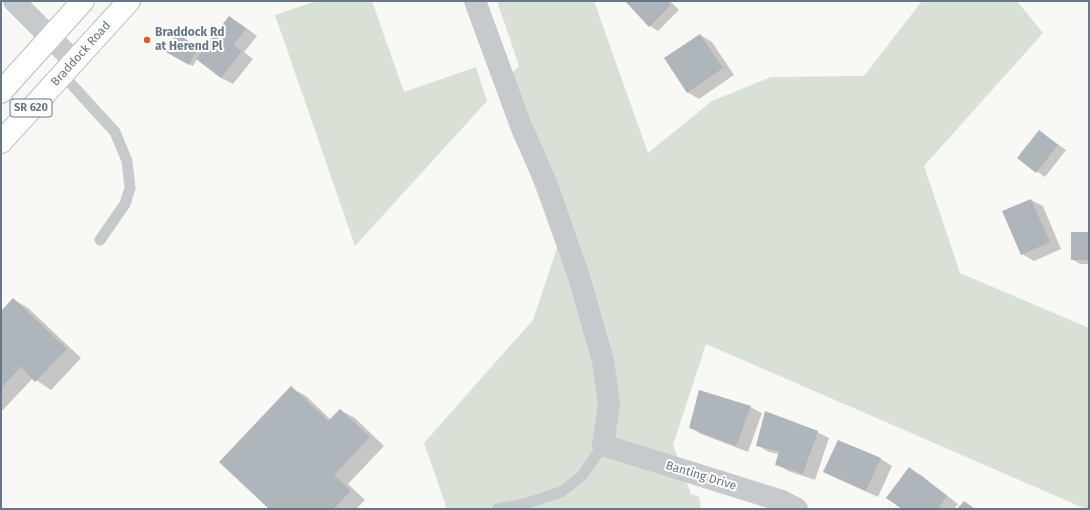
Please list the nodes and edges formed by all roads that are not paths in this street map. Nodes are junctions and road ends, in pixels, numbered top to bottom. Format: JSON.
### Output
{"nodes":[{"id":1,"x":14,"y":1,"type":"edge"},
{"id":2,"x":83,"y":1,"type":"edge"},
{"id":3,"x":129,"y":1,"type":"edge"},
{"id":4,"x":474,"y":1,"type":"edge"},
{"id":5,"x":50,"y":37,"type":"junction"},
{"id":6,"x":68,"y":68,"type":"junction"},
{"id":7,"x":1,"y":92,"type":"edge"},
{"id":8,"x":1,"y":142,"type":"edge"},
{"id":9,"x":100,"y":240,"type":"dead end"},
{"id":10,"x":603,"y":445,"type":"junction"},
{"id":11,"x":498,"y":509,"type":"edge"},
{"id":12,"x":797,"y":509,"type":"edge"}],
"edges":[{"from":1,"to":5,"type":"street"},
{"from":2,"to":5,"type":"main road","number":"SR 620"},
{"from":3,"to":6,"type":"main road","name":"Braddock Road","number":"SR 620"},
{"from":4,"to":10,"type":"street"},
{"from":5,"to":6,"type":"street"},
{"from":5,"to":7,"type":"main road","number":"SR 620"},
{"from":6,"to":8,"type":"main road","name":"Braddock Road","number":"SR 620"},
{"from":6,"to":9,"type":"lane"},
{"from":10,"to":11,"type":"lane"},
{"from":10,"to":12,"type":"street","name":"Banting Drive"}]}
